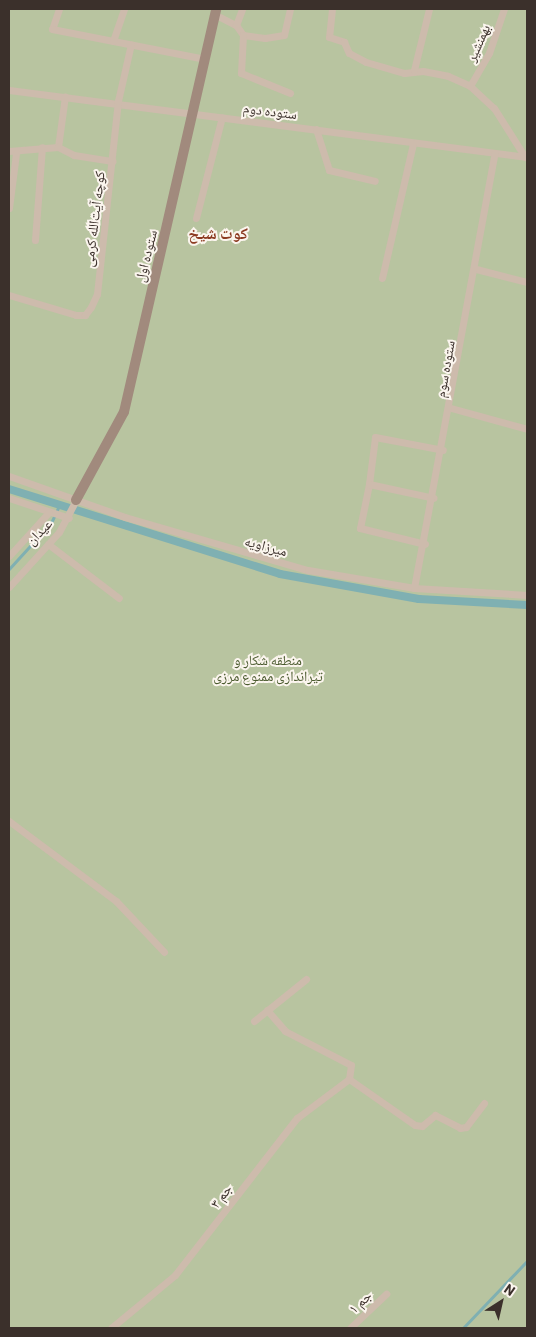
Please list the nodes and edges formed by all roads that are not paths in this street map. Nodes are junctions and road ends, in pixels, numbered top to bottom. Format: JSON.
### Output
{"nodes":[{"id":1,"x":59,"y":9,"type":"edge"},
{"id":2,"x":124,"y":9,"type":"edge"},
{"id":3,"x":242,"y":9,"type":"edge"},
{"id":4,"x":290,"y":9,"type":"edge"},
{"id":5,"x":332,"y":9,"type":"edge"},
{"id":6,"x":429,"y":9,"type":"edge"},
{"id":7,"x":504,"y":9,"type":"edge"},
{"id":8,"x":215,"y":11,"type":"edge"},
{"id":9,"x":236,"y":25,"type":"junction"},
{"id":10,"x":243,"y":35,"type":"junction"},
{"id":11,"x":113,"y":41,"type":"junction"},
{"id":12,"x":130,"y":44,"type":"junction"},
{"id":13,"x":205,"y":59,"type":"junction"},
{"id":14,"x":414,"y":70,"type":"junction"},
{"id":15,"x":470,"y":86,"type":"junction"},
{"id":16,"x":9,"y":90,"type":"edge"},
{"id":17,"x":290,"y":93,"type":"dead end"},
{"id":18,"x":65,"y":96,"type":"junction"},
{"id":19,"x":118,"y":101,"type":"junction"},
{"id":20,"x":194,"y":114,"type":"junction"},
{"id":21,"x":222,"y":117,"type":"junction"},
{"id":22,"x":316,"y":129,"type":"junction"},
{"id":23,"x":413,"y":144,"type":"junction"},
{"id":24,"x":42,"y":146,"type":"junction"},
{"id":25,"x":58,"y":147,"type":"junction"},
{"id":26,"x":12,"y":152,"type":"edge"},
{"id":27,"x":495,"y":153,"type":"junction"},
{"id":28,"x":526,"y":157,"type":"edge"},
{"id":29,"x":113,"y":161,"type":"junction"},
{"id":30,"x":375,"y":181,"type":"dead end"},
{"id":31,"x":9,"y":208,"type":"edge"},
{"id":32,"x":196,"y":218,"type":"dead end"},
{"id":33,"x":35,"y":240,"type":"dead end"},
{"id":34,"x":476,"y":269,"type":"junction"},
{"id":35,"x":382,"y":278,"type":"dead end"},
{"id":36,"x":527,"y":282,"type":"edge"},
{"id":37,"x":9,"y":295,"type":"edge"},
{"id":38,"x":451,"y":408,"type":"junction"},
{"id":39,"x":527,"y":429,"type":"edge"},
{"id":40,"x":443,"y":450,"type":"junction"},
{"id":41,"x":9,"y":476,"type":"edge"},
{"id":42,"x":369,"y":484,"type":"junction"},
{"id":43,"x":9,"y":498,"type":"edge"},
{"id":44,"x":434,"y":498,"type":"junction"},
{"id":45,"x":75,"y":502,"type":"junction"},
{"id":46,"x":53,"y":514,"type":"junction"},
{"id":47,"x":70,"y":516,"type":"junction"},
{"id":48,"x":48,"y":544,"type":"junction"},
{"id":49,"x":425,"y":544,"type":"junction"},
{"id":50,"x":9,"y":556,"type":"edge"},
{"id":51,"x":9,"y":587,"type":"edge"},
{"id":52,"x":414,"y":588,"type":"junction"},
{"id":53,"x":527,"y":595,"type":"edge"},
{"id":54,"x":119,"y":598,"type":"dead end"},
{"id":55,"x":9,"y":821,"type":"edge"},
{"id":56,"x":164,"y":952,"type":"dead end"},
{"id":57,"x":306,"y":979,"type":"dead end"},
{"id":58,"x":267,"y":1010,"type":"junction"},
{"id":59,"x":254,"y":1021,"type":"dead end"},
{"id":60,"x":349,"y":1079,"type":"junction"},
{"id":61,"x":484,"y":1103,"type":"dead end"},
{"id":62,"x":386,"y":1294,"type":"dead end"},
{"id":63,"x":111,"y":1328,"type":"edge"},
{"id":64,"x":350,"y":1328,"type":"edge"}],
"edges":[{"from":1,"to":11,"type":"street"},
{"from":2,"to":11,"type":"street"},
{"from":3,"to":9,"type":"street"},
{"from":4,"to":10,"type":"street"},
{"from":5,"to":14,"type":"street"},
{"from":6,"to":14,"type":"street"},
{"from":7,"to":15,"type":"street","name":"بهمنشیر"},
{"from":8,"to":9,"type":"street"},
{"from":8,"to":13,"type":"street","name":"ستوده اول"},
{"from":9,"to":10,"type":"street"},
{"from":10,"to":17,"type":"street"},
{"from":11,"to":12,"type":"street"},
{"from":12,"to":13,"type":"street"},
{"from":12,"to":19,"type":"street","name":"کوچه آیت‌الله کرمی"},
{"from":13,"to":20,"type":"street","name":"ستوده اول"},
{"from":14,"to":15,"type":"street"},
{"from":15,"to":28,"type":"street"},
{"from":16,"to":18,"type":"street","name":"ستوده دوم"},
{"from":18,"to":19,"type":"street","name":"ستوده دوم"},
{"from":18,"to":25,"type":"street"},
{"from":19,"to":20,"type":"street","name":"ستوده دوم"},
{"from":19,"to":29,"type":"street","name":"کوچه آیت‌الله کرمی"},
{"from":20,"to":21,"type":"street","name":"ستوده دوم"},
{"from":20,"to":45,"type":"street","name":"ستوده اول"},
{"from":21,"to":22,"type":"street","name":"ستوده دوم"},
{"from":21,"to":32,"type":"street"},
{"from":22,"to":23,"type":"street","name":"ستوده دوم"},
{"from":22,"to":30,"type":"street"},
{"from":23,"to":27,"type":"street","name":"ستوده دوم"},
{"from":23,"to":35,"type":"street"},
{"from":24,"to":25,"type":"street"},
{"from":24,"to":26,"type":"street"},
{"from":24,"to":33,"type":"street"},
{"from":25,"to":29,"type":"street"},
{"from":26,"to":31,"type":"street"},
{"from":27,"to":28,"type":"street","name":"ستوده دوم"},
{"from":27,"to":34,"type":"street","name":"ستوده سوم"},
{"from":29,"to":37,"type":"street","name":"کوچه آیت‌الله کرمی"},
{"from":34,"to":36,"type":"street"},
{"from":34,"to":38,"type":"street","name":"ستوده سوم"},
{"from":38,"to":39,"type":"street"},
{"from":38,"to":40,"type":"street","name":"ستوده سوم"},
{"from":40,"to":42,"type":"street"},
{"from":40,"to":44,"type":"street","name":"ستوده سوم"},
{"from":41,"to":45,"type":"street","name":"میرزاویه"},
{"from":42,"to":44,"type":"street"},
{"from":42,"to":49,"type":"street"},
{"from":43,"to":46,"type":"street"},
{"from":44,"to":49,"type":"street","name":"ستوده سوم"},
{"from":45,"to":47,"type":"street","name":"عیدان"},
{"from":45,"to":52,"type":"street","name":"میرزاویه"},
{"from":46,"to":47,"type":"street"},
{"from":46,"to":50,"type":"street","name":"عیدان"},
{"from":47,"to":48,"type":"street","name":"عیدان"},
{"from":48,"to":51,"type":"street","name":"عیدان"},
{"from":48,"to":54,"type":"street"},
{"from":49,"to":52,"type":"street","name":"ستوده سوم"},
{"from":52,"to":53,"type":"street","name":"میرزاویه"},
{"from":55,"to":56,"type":"street"},
{"from":57,"to":58,"type":"street"},
{"from":58,"to":59,"type":"street"},
{"from":58,"to":60,"type":"street"},
{"from":60,"to":61,"type":"street"},
{"from":60,"to":63,"type":"street","name":"جم ۳"},
{"from":62,"to":64,"type":"street","name":"جم ۱"}]}
